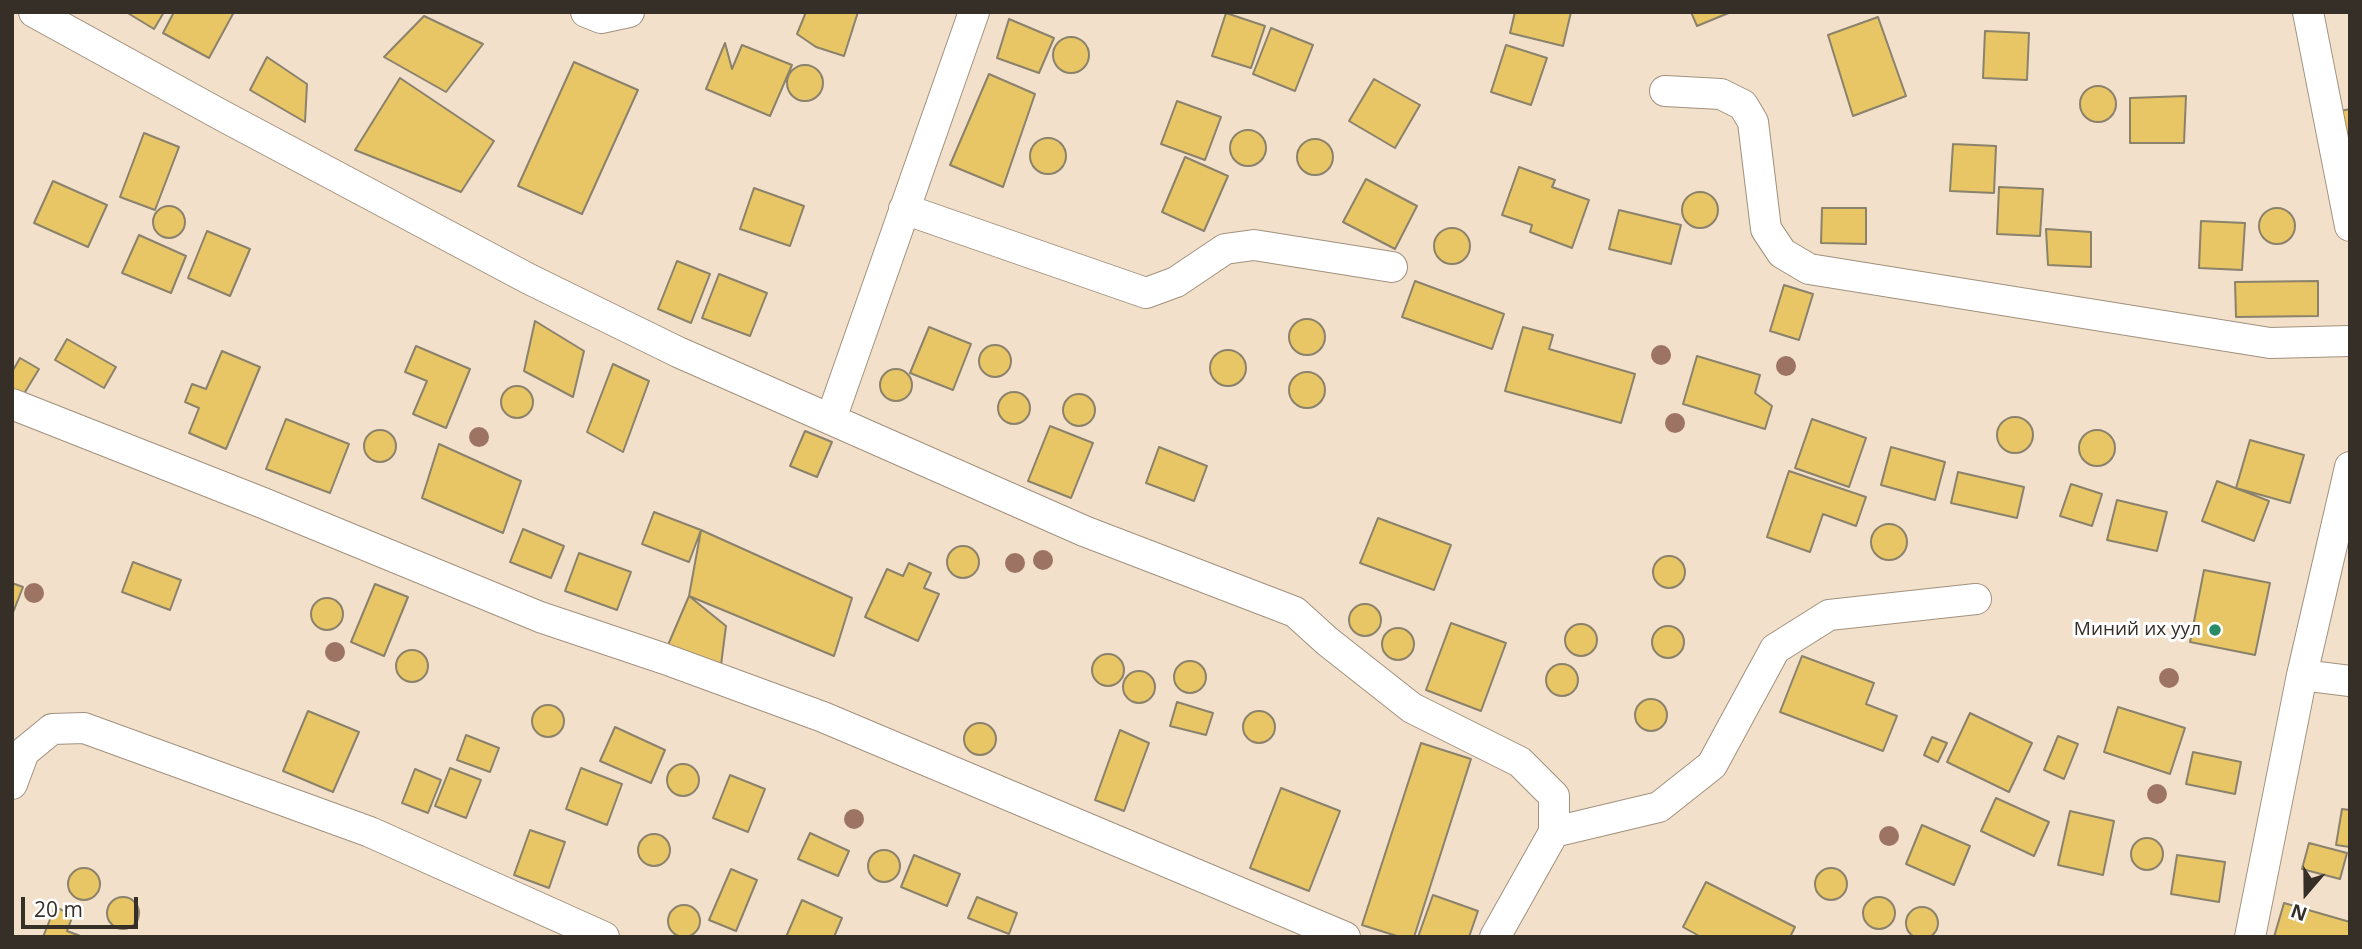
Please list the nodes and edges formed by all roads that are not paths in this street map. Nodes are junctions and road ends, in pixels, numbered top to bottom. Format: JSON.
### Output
{"nodes":[{"id":1,"x":34,"y":12,"type":"edge"},
{"id":2,"x":586,"y":12,"type":"edge"},
{"id":3,"x":629,"y":12,"type":"edge"},
{"id":4,"x":974,"y":12,"type":"edge"},
{"id":5,"x":2308,"y":12,"type":"edge"},
{"id":6,"x":1665,"y":91,"type":"dead end"},
{"id":7,"x":904,"y":209,"type":"junction"},
{"id":8,"x":2350,"y":226,"type":"edge"},
{"id":9,"x":1392,"y":267,"type":"dead end"},
{"id":10,"x":2350,"y":341,"type":"edge"},
{"id":11,"x":12,"y":404,"type":"edge"},
{"id":12,"x":831,"y":419,"type":"junction"},
{"id":13,"x":2350,"y":467,"type":"edge"},
{"id":14,"x":1976,"y":599,"type":"dead end"},
{"id":15,"x":2302,"y":675,"type":"junction"},
{"id":16,"x":2350,"y":681,"type":"edge"},
{"id":17,"x":12,"y":784,"type":"edge"},
{"id":18,"x":1554,"y":832,"type":"junction"},
{"id":19,"x":604,"y":937,"type":"edge"},
{"id":20,"x":1345,"y":937,"type":"edge"},
{"id":21,"x":1495,"y":937,"type":"edge"},
{"id":22,"x":2250,"y":937,"type":"edge"}],
"edges":[{"from":1,"to":12,"type":"street"},
{"from":2,"to":3,"type":"street"},
{"from":4,"to":7,"type":"street"},
{"from":5,"to":8,"type":"street"},
{"from":6,"to":10,"type":"street"},
{"from":7,"to":9,"type":"street"},
{"from":7,"to":12,"type":"street"},
{"from":11,"to":20,"type":"street"},
{"from":12,"to":18,"type":"street"},
{"from":13,"to":15,"type":"street"},
{"from":14,"to":18,"type":"street"},
{"from":15,"to":16,"type":"street"},
{"from":15,"to":22,"type":"street"},
{"from":17,"to":19,"type":"street"},
{"from":18,"to":21,"type":"street"}]}
